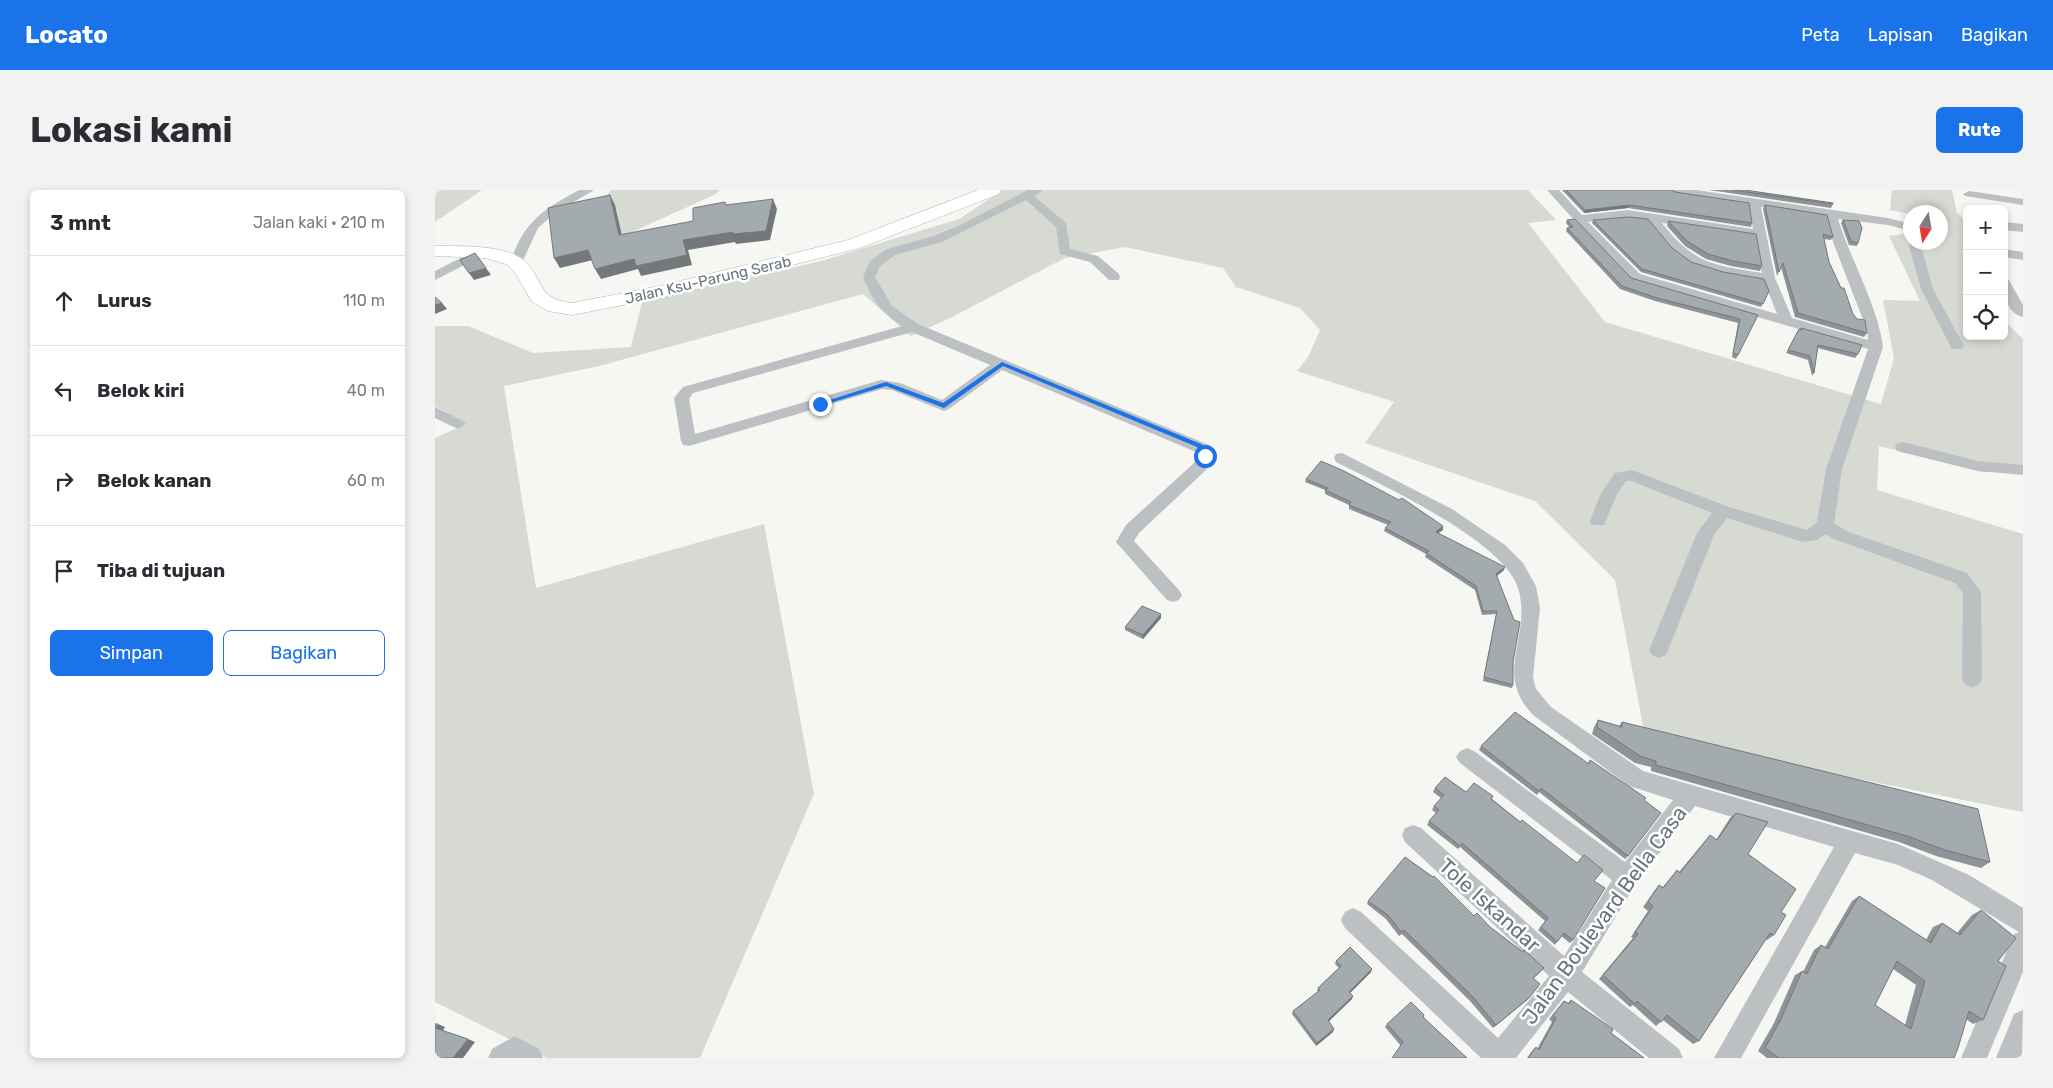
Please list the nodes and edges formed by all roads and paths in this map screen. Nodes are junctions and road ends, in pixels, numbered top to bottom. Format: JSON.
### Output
{"nodes":[{"id":1,"x":588,"y":190,"type":"edge"},
{"id":2,"x":993,"y":190,"type":"edge"},
{"id":3,"x":1553,"y":190,"type":"edge"},
{"id":4,"x":1674,"y":190,"type":"edge"},
{"id":5,"x":1031,"y":192,"type":"edge"},
{"id":6,"x":1969,"y":192,"type":"edge"},
{"id":7,"x":2023,"y":202,"type":"edge"},
{"id":8,"x":1754,"y":203,"type":"junction"},
{"id":9,"x":1973,"y":205,"type":"edge"},
{"id":10,"x":1831,"y":214,"type":"junction"},
{"id":11,"x":1652,"y":218,"type":"junction"},
{"id":12,"x":1581,"y":220,"type":"junction"},
{"id":13,"x":1903,"y":226,"type":"edge"},
{"id":14,"x":2008,"y":226,"type":"edge"},
{"id":15,"x":2023,"y":228,"type":"edge"},
{"id":16,"x":1760,"y":234,"type":"junction"},
{"id":17,"x":1917,"y":250,"type":"edge"},
{"id":18,"x":435,"y":251,"type":"edge"},
{"id":19,"x":478,"y":253,"type":"junction"},
{"id":20,"x":2008,"y":254,"type":"edge"},
{"id":21,"x":2023,"y":256,"type":"edge"},
{"id":22,"x":516,"y":264,"type":"junction"},
{"id":23,"x":435,"y":276,"type":"edge"},
{"id":24,"x":1114,"y":277,"type":"dead end"},
{"id":25,"x":1769,"y":278,"type":"junction"},
{"id":26,"x":2008,"y":284,"type":"edge"},
{"id":27,"x":2023,"y":286,"type":"edge"},
{"id":28,"x":2008,"y":290,"type":"edge"},
{"id":29,"x":2023,"y":313,"type":"edge"},
{"id":30,"x":1787,"y":322,"type":"junction"},
{"id":31,"x":913,"y":327,"type":"junction"},
{"id":32,"x":1957,"y":346,"type":"dead end"},
{"id":33,"x":1876,"y":348,"type":"junction"},
{"id":34,"x":1002,"y":363,"type":"junction"},
{"id":35,"x":435,"y":412,"type":"edge"},
{"id":36,"x":457,"y":424,"type":"dead end"},
{"id":37,"x":1903,"y":447,"type":"dead end"},
{"id":38,"x":1342,"y":458,"type":"dead end"},
{"id":39,"x":2023,"y":470,"type":"edge"},
{"id":40,"x":1723,"y":511,"type":"junction"},
{"id":41,"x":1598,"y":521,"type":"dead end"},
{"id":42,"x":1825,"y":525,"type":"junction"},
{"id":43,"x":1173,"y":595,"type":"dead end"},
{"id":44,"x":1659,"y":650,"type":"dead end"},
{"id":45,"x":1972,"y":679,"type":"dead end"},
{"id":46,"x":1467,"y":757,"type":"dead end"},
{"id":47,"x":1690,"y":795,"type":"junction"},
{"id":48,"x":1413,"y":835,"type":"dead end"},
{"id":49,"x":1850,"y":840,"type":"junction"},
{"id":50,"x":1627,"y":877,"type":"junction"},
{"id":51,"x":1353,"y":920,"type":"dead end"},
{"id":52,"x":2023,"y":922,"type":"edge"},
{"id":53,"x":2023,"y":943,"type":"edge"},
{"id":54,"x":1566,"y":975,"type":"junction"},
{"id":55,"x":2023,"y":1023,"type":"edge"},
{"id":56,"x":501,"y":1058,"type":"edge"},
{"id":57,"x":530,"y":1058,"type":"edge"},
{"id":58,"x":1499,"y":1058,"type":"edge"},
{"id":59,"x":1670,"y":1058,"type":"edge"},
{"id":60,"x":1727,"y":1058,"type":"edge"},
{"id":61,"x":1974,"y":1058,"type":"edge"},
{"id":62,"x":2009,"y":1058,"type":"edge"}],
"edges":[{"from":1,"to":22,"type":"street"},
{"from":2,"to":22,"type":"street","name":"Jalan Ksu-Parung Serab"},
{"from":3,"to":12,"type":"street"},
{"from":4,"to":8,"type":"street"},
{"from":5,"to":24,"type":"street"},
{"from":5,"to":31,"type":"street"},
{"from":6,"to":7,"type":"street"},
{"from":6,"to":9,"type":"street"},
{"from":8,"to":10,"type":"street"},
{"from":8,"to":16,"type":"street"},
{"from":10,"to":13,"type":"street"},
{"from":10,"to":33,"type":"street"},
{"from":11,"to":12,"type":"street"},
{"from":11,"to":16,"type":"street"},
{"from":11,"to":25,"type":"street"},
{"from":12,"to":30,"type":"street"},
{"from":14,"to":15,"type":"street"},
{"from":16,"to":25,"type":"street"},
{"from":17,"to":32,"type":"street"},
{"from":18,"to":19,"type":"street"},
{"from":19,"to":22,"type":"street"},
{"from":19,"to":23,"type":"street"},
{"from":20,"to":21,"type":"street"},
{"from":25,"to":30,"type":"street"},
{"from":26,"to":27,"type":"street"},
{"from":28,"to":29,"type":"street"},
{"from":30,"to":33,"type":"street"},
{"from":31,"to":34,"type":"street"},
{"from":31,"to":34,"type":"street"},
{"from":33,"to":42,"type":"street"},
{"from":34,"to":43,"type":"street"},
{"from":35,"to":36,"type":"street"},
{"from":37,"to":39,"type":"street"},
{"from":38,"to":47,"type":"street","name":"Jalan Boulevard Bella Casa"},
{"from":40,"to":41,"type":"street"},
{"from":40,"to":42,"type":"street"},
{"from":40,"to":44,"type":"street"},
{"from":42,"to":45,"type":"street"},
{"from":46,"to":50,"type":"street"},
{"from":47,"to":49,"type":"street","name":"Jalan Boulevard Bella Casa"},
{"from":47,"to":50,"type":"street","name":"Jalan Boulevard Bella Casa"},
{"from":48,"to":54,"type":"street","name":"Tole Iskandar"},
{"from":49,"to":52,"type":"street","name":"Jalan Boulevard Bella Casa"},
{"from":49,"to":60,"type":"street"},
{"from":50,"to":54,"type":"street","name":"Jalan Boulevard Bella Casa"},
{"from":51,"to":58,"type":"street"},
{"from":53,"to":61,"type":"street"},
{"from":54,"to":58,"type":"street","name":"Jalan Boulevard Bella Casa"},
{"from":54,"to":59,"type":"street"},
{"from":55,"to":62,"type":"street"},
{"from":56,"to":57,"type":"street"}]}
